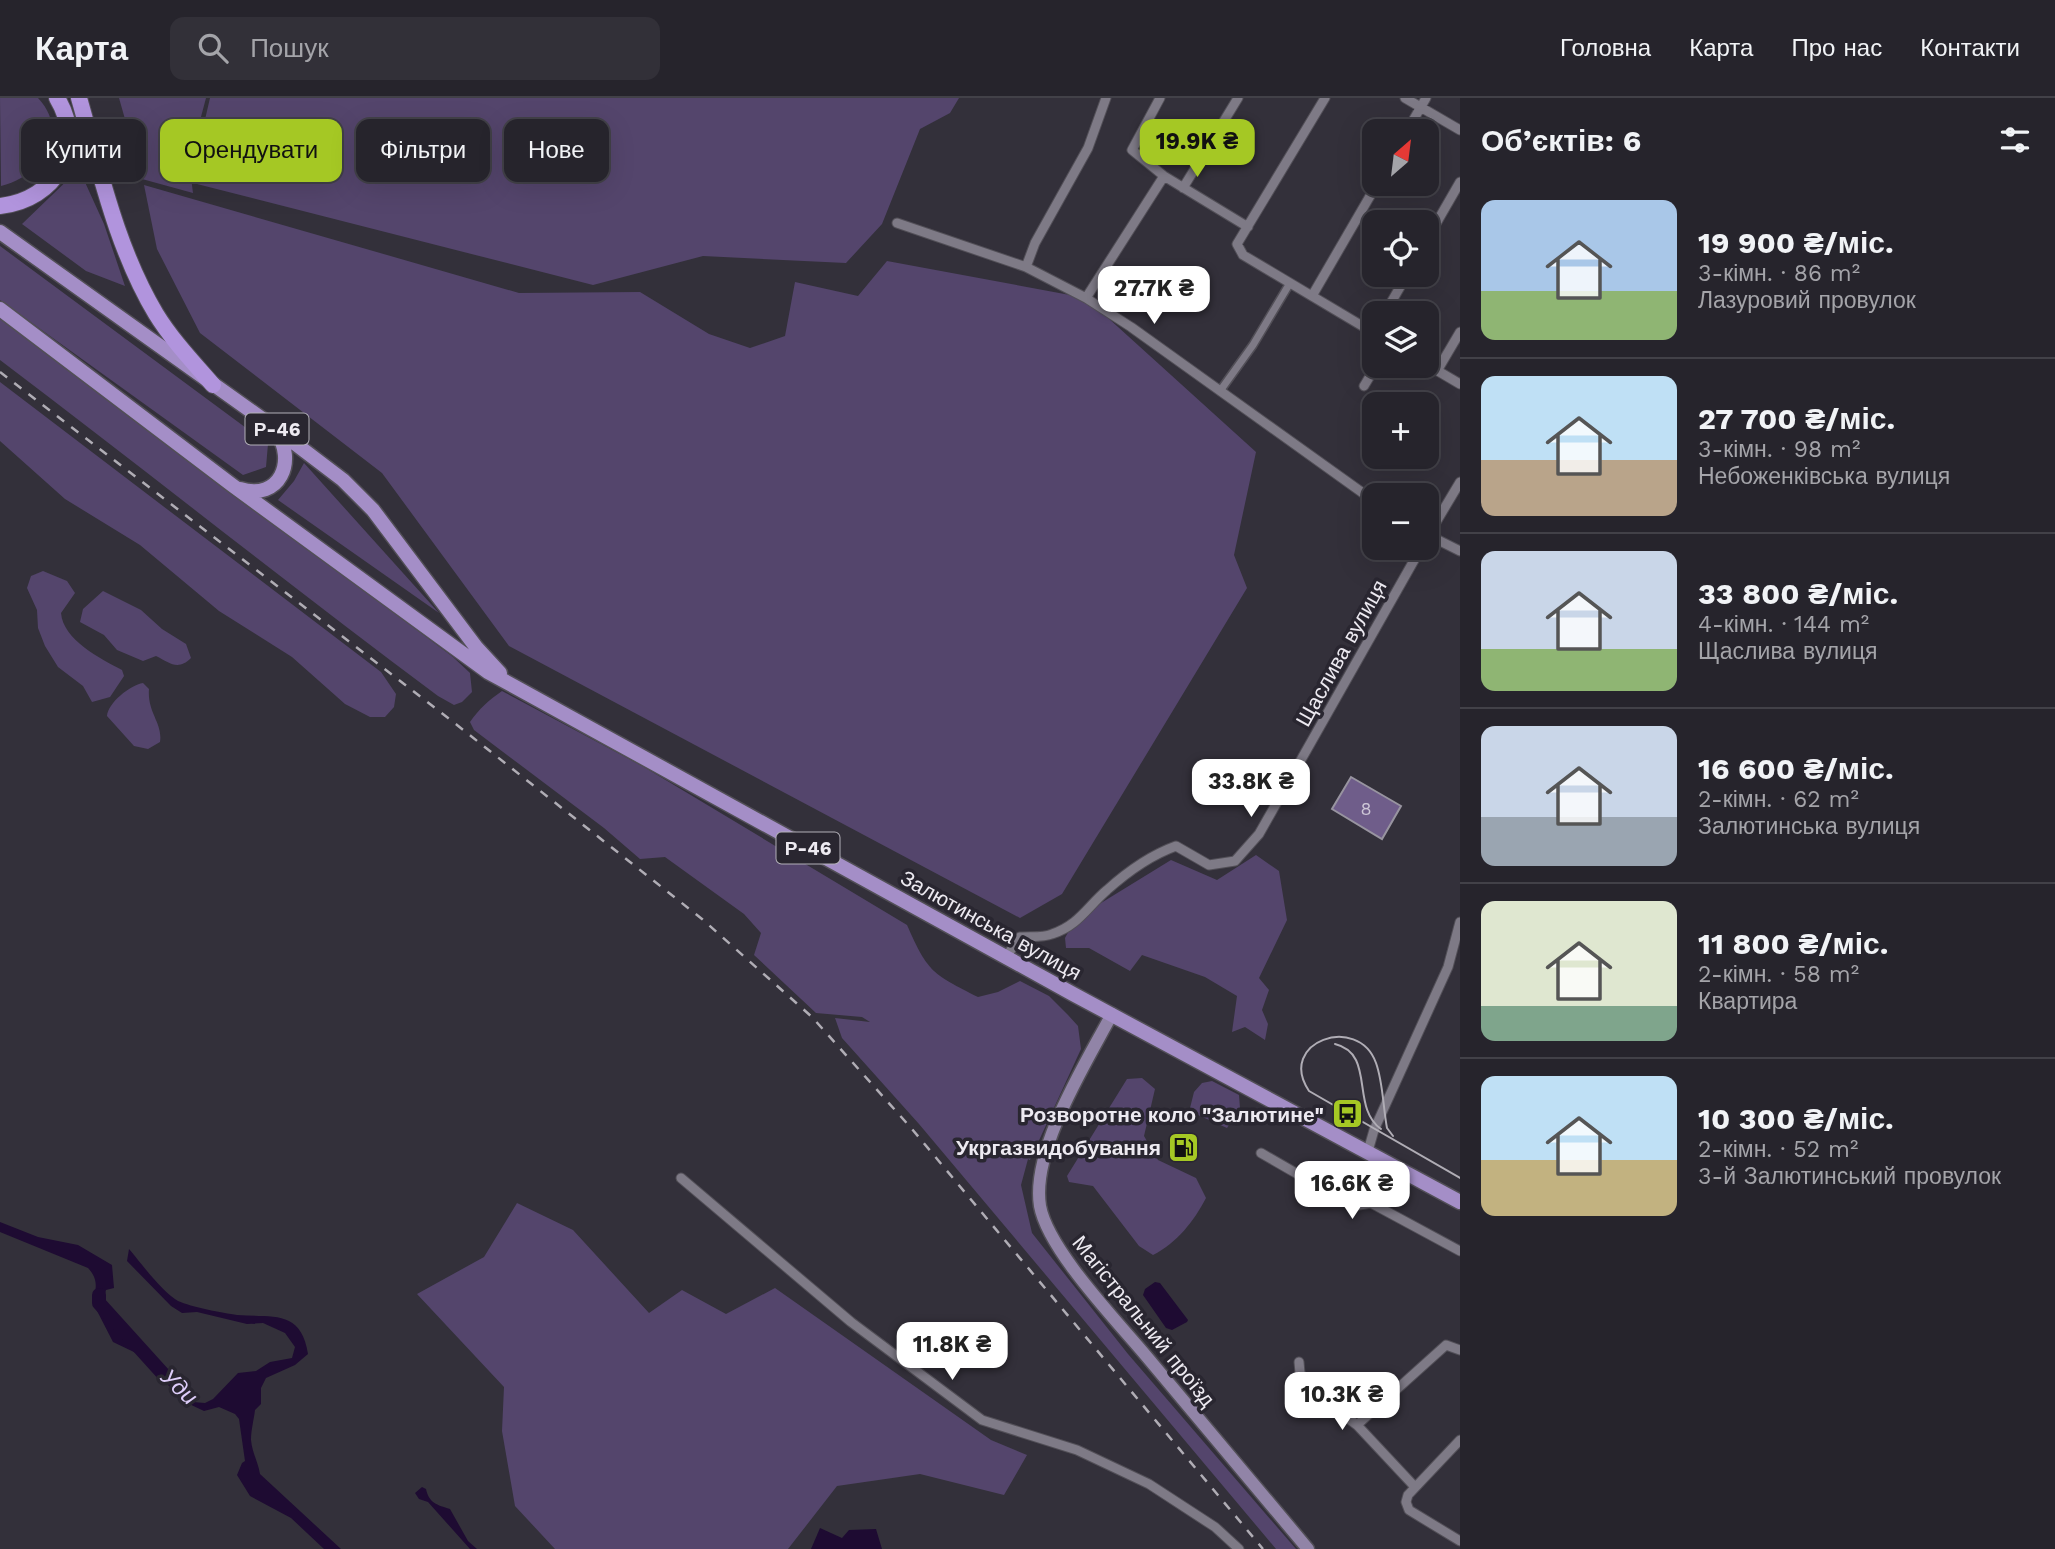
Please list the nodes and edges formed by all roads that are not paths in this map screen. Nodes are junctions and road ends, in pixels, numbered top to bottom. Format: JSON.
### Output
{"nodes":[{"id":1,"x":57,"y":98,"type":"edge"},
{"id":2,"x":79,"y":98,"type":"edge"},
{"id":3,"x":1106,"y":98,"type":"edge"},
{"id":4,"x":1160,"y":98,"type":"edge"},
{"id":5,"x":1238,"y":98,"type":"edge"},
{"id":6,"x":1325,"y":98,"type":"edge"},
{"id":7,"x":1405,"y":98,"type":"edge"},
{"id":8,"x":1426,"y":98,"type":"edge"},
{"id":9,"x":1420,"y":107,"type":"junction"},
{"id":10,"x":1414,"y":119,"type":"edge"},
{"id":11,"x":1460,"y":130,"type":"edge"},
{"id":12,"x":1164,"y":176,"type":"junction"},
{"id":13,"x":1460,"y":182,"type":"edge"},
{"id":14,"x":1183,"y":188,"type":"junction"},
{"id":15,"x":1370,"y":196,"type":"edge"},
{"id":16,"x":0,"y":206,"type":"edge"},
{"id":17,"x":1439,"y":218,"type":"edge"},
{"id":18,"x":897,"y":223,"type":"dead end"},
{"id":19,"x":1248,"y":227,"type":"junction"},
{"id":20,"x":0,"y":232,"type":"edge"},
{"id":21,"x":1026,"y":267,"type":"junction"},
{"id":22,"x":1290,"y":283,"type":"junction"},
{"id":23,"x":1312,"y":296,"type":"junction"},
{"id":24,"x":1086,"y":298,"type":"junction"},
{"id":25,"x":0,"y":309,"type":"edge"},
{"id":26,"x":1362,"y":326,"type":"edge"},
{"id":27,"x":1460,"y":332,"type":"edge"},
{"id":28,"x":1439,"y":368,"type":"edge"},
{"id":29,"x":1439,"y":372,"type":"edge"},
{"id":30,"x":1369,"y":378,"type":"edge"},
{"id":31,"x":1460,"y":384,"type":"edge"},
{"id":32,"x":213,"y":385,"type":"junction"},
{"id":33,"x":1364,"y":386,"type":"dead end"},
{"id":34,"x":1220,"y":391,"type":"junction"},
{"id":35,"x":272,"y":425,"type":"junction"},
{"id":36,"x":1460,"y":482,"type":"edge"},
{"id":37,"x":232,"y":485,"type":"junction"},
{"id":38,"x":1362,"y":492,"type":"edge"},
{"id":39,"x":1439,"y":516,"type":"edge"},
{"id":40,"x":1439,"y":541,"type":"edge"},
{"id":41,"x":1460,"y":551,"type":"edge"},
{"id":42,"x":1414,"y":560,"type":"edge"},
{"id":43,"x":505,"y":679,"type":"junction"},
{"id":44,"x":1460,"y":922,"type":"edge"},
{"id":45,"x":1006,"y":957,"type":"junction"},
{"id":46,"x":1112,"y":1014,"type":"junction"},
{"id":47,"x":1368,"y":1151,"type":"junction"},
{"id":48,"x":1261,"y":1153,"type":"dead end"},
{"id":49,"x":681,"y":1178,"type":"dead end"},
{"id":50,"x":1460,"y":1202,"type":"edge"},
{"id":51,"x":1460,"y":1251,"type":"edge"},
{"id":52,"x":1460,"y":1350,"type":"edge"},
{"id":53,"x":1299,"y":1362,"type":"dead end"},
{"id":54,"x":1357,"y":1425,"type":"junction"},
{"id":55,"x":1460,"y":1440,"type":"edge"},
{"id":56,"x":1415,"y":1487,"type":"junction"},
{"id":57,"x":1460,"y":1541,"type":"edge"},
{"id":58,"x":1239,"y":1549,"type":"edge"},
{"id":59,"x":1308,"y":1549,"type":"edge"}],
"edges":[{"from":1,"to":16,"type":"highway"},
{"from":2,"to":32,"type":"highway"},
{"from":3,"to":21,"type":"street"},
{"from":4,"to":12,"type":"street"},
{"from":5,"to":14,"type":"street"},
{"from":6,"to":19,"type":"street"},
{"from":7,"to":9,"type":"street"},
{"from":8,"to":9,"type":"street"},
{"from":9,"to":10,"type":"street"},
{"from":9,"to":11,"type":"street"},
{"from":12,"to":14,"type":"street"},
{"from":12,"to":24,"type":"street"},
{"from":13,"to":17,"type":"street"},
{"from":14,"to":19,"type":"street"},
{"from":15,"to":23,"type":"street"},
{"from":18,"to":21,"type":"street"},
{"from":19,"to":22,"type":"street"},
{"from":20,"to":32,"type":"main road","number":"Р-46"},
{"from":21,"to":24,"type":"street"},
{"from":22,"to":23,"type":"street"},
{"from":22,"to":34,"type":"street"},
{"from":23,"to":26,"type":"street"},
{"from":24,"to":34,"type":"street"},
{"from":25,"to":37,"type":"main road","number":"Р-46"},
{"from":27,"to":28,"type":"street"},
{"from":29,"to":31,"type":"street"},
{"from":30,"to":33,"type":"street"},
{"from":32,"to":35,"type":"main road","number":"Р-46"},
{"from":34,"to":38,"type":"street"},
{"from":35,"to":37,"type":"main road"},
{"from":35,"to":43,"type":"main road","number":"Р-46"},
{"from":36,"to":39,"type":"street"},
{"from":37,"to":43,"type":"main road","number":"Р-46"},
{"from":40,"to":41,"type":"street"},
{"from":42,"to":45,"type":"street","name":"Щаслива вулиця"},
{"from":43,"to":45,"type":"main road","name":"Залютинська вулиця","number":"Р-46"},
{"from":44,"to":47,"type":"street"},
{"from":45,"to":46,"type":"main road","name":"Залютинська вулиця","number":"Р-46"},
{"from":46,"to":47,"type":"main road","name":"Залютинська вулиця","number":"Р-46"},
{"from":46,"to":59,"type":"main road","name":"Магістральний проїзд"},
{"from":47,"to":50,"type":"main road","name":"Залютинська вулиця","number":"Р-46"},
{"from":48,"to":51,"type":"street"},
{"from":49,"to":58,"type":"street"},
{"from":52,"to":54,"type":"street"},
{"from":53,"to":54,"type":"street"},
{"from":54,"to":56,"type":"street"},
{"from":55,"to":56,"type":"street"},
{"from":56,"to":57,"type":"street"}]}
